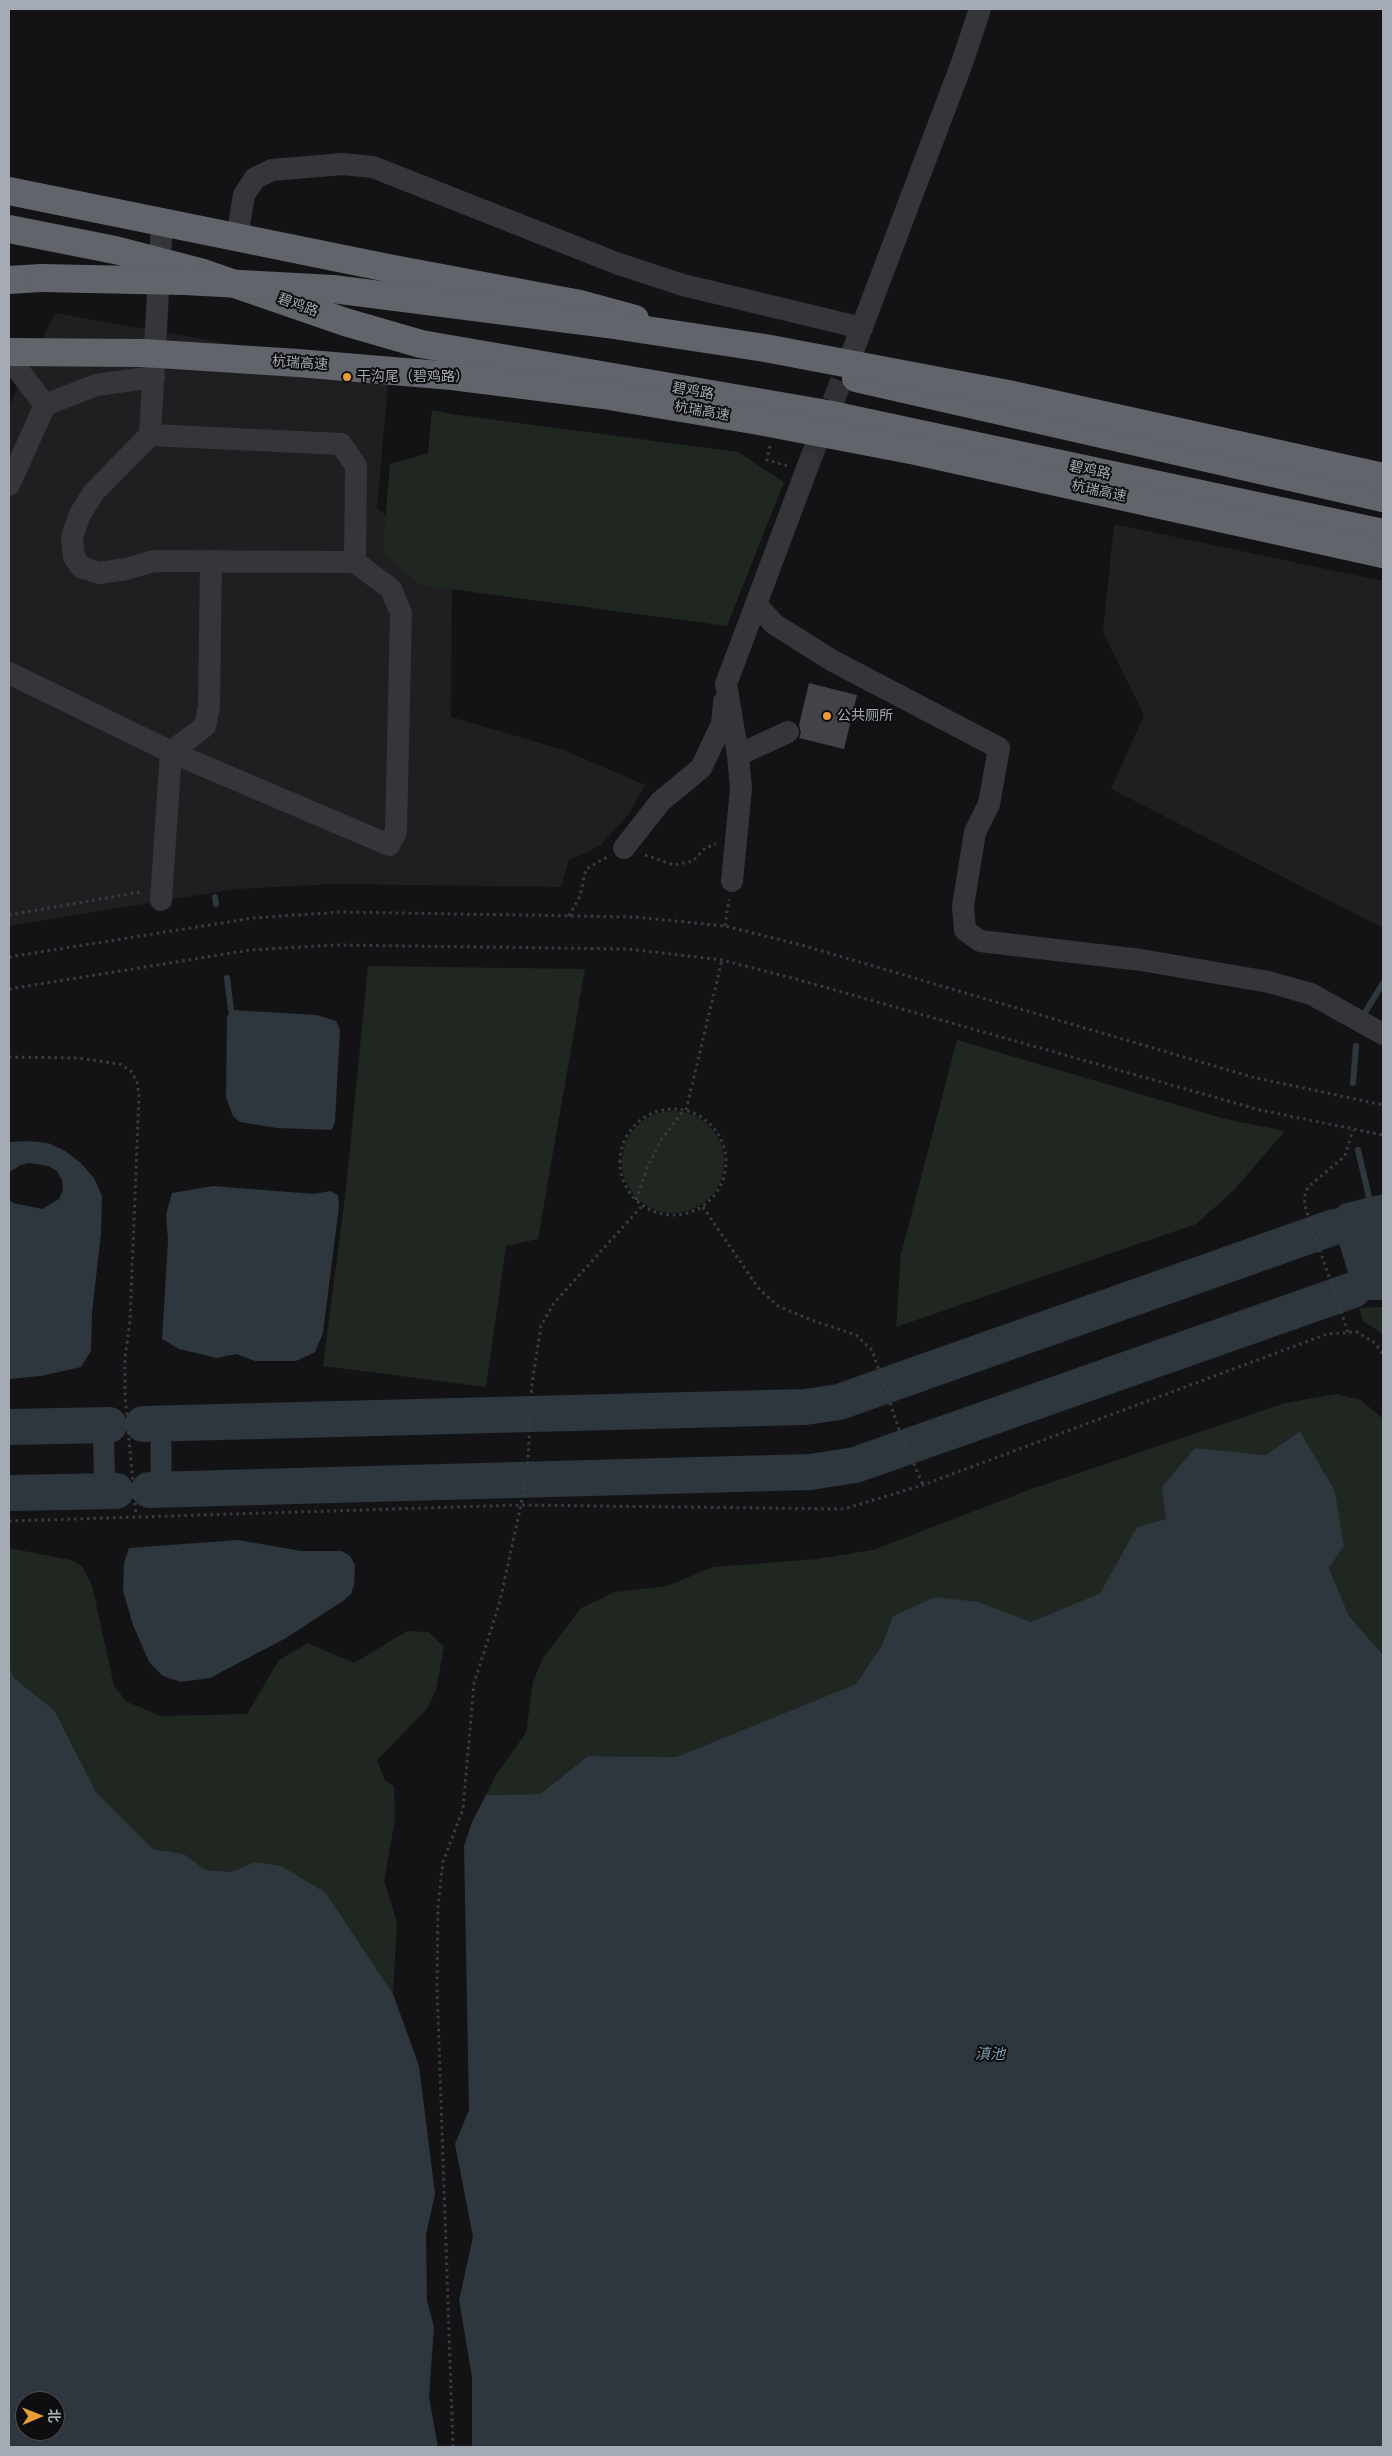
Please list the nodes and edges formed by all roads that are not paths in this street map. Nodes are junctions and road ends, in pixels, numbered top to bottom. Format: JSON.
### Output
{"nodes":[{"id":1,"x":980,"y":9,"type":"edge"},
{"id":2,"x":9,"y":191,"type":"edge"},
{"id":3,"x":162,"y":222,"type":"junction"},
{"id":4,"x":9,"y":229,"type":"edge"},
{"id":5,"x":237,"y":237,"type":"junction"},
{"id":6,"x":160,"y":262,"type":"junction"},
{"id":7,"x":9,"y":279,"type":"edge"},
{"id":8,"x":862,"y":328,"type":"junction"},
{"id":9,"x":9,"y":352,"type":"edge"},
{"id":10,"x":851,"y":356,"type":"tunnel mouth"},
{"id":11,"x":9,"y":358,"type":"edge"},
{"id":12,"x":9,"y":368,"type":"edge"},
{"id":13,"x":452,"y":376,"type":"junction"},
{"id":14,"x":154,"y":377,"type":"junction"},
{"id":15,"x":45,"y":405,"type":"junction"},
{"id":16,"x":150,"y":435,"type":"junction"},
{"id":17,"x":808,"y":464,"type":"tunnel mouth"},
{"id":18,"x":1383,"y":476,"type":"edge"},
{"id":19,"x":9,"y":485,"type":"edge"},
{"id":20,"x":1383,"y":498,"type":"edge"},
{"id":21,"x":1383,"y":533,"type":"edge"},
{"id":22,"x":1383,"y":554,"type":"edge"},
{"id":23,"x":211,"y":561,"type":"junction"},
{"id":24,"x":355,"y":562,"type":"junction"},
{"id":25,"x":756,"y":604,"type":"junction"},
{"id":26,"x":9,"y":672,"type":"edge"},
{"id":27,"x":726,"y":684,"type":"junction"},
{"id":28,"x":788,"y":732,"type":"dead end"},
{"id":29,"x":171,"y":752,"type":"junction"},
{"id":30,"x":738,"y":755,"type":"junction"},
{"id":31,"x":624,"y":848,"type":"road end"},
{"id":32,"x":732,"y":882,"type":"road end"},
{"id":33,"x":161,"y":894,"type":"road end"},
{"id":34,"x":1383,"y":1034,"type":"edge"}],
"edges":[{"from":1,"to":8,"type":"street"},
{"from":2,"to":3,"type":"highway"},
{"from":3,"to":5,"type":"highway"},
{"from":3,"to":6,"type":"street"},
{"from":4,"to":6,"type":"highway","name":"碧鸡路"},
{"from":5,"to":8,"type":"street"},
{"from":5,"to":20,"type":"highway"},
{"from":6,"to":14,"type":"street"},
{"from":6,"to":21,"type":"highway","name":"碧鸡路"},
{"from":7,"to":18,"type":"highway","bridge":true},
{"from":8,"to":10,"type":"street"},
{"from":9,"to":13,"type":"highway","name":"杭瑞高速","bridge":true},
{"from":11,"to":15,"type":"street"},
{"from":12,"to":13,"type":"highway","bridge":true},
{"from":13,"to":22,"type":"highway","name":"杭瑞高速","bridge":true},
{"from":14,"to":15,"type":"street"},
{"from":14,"to":16,"type":"street"},
{"from":15,"to":19,"type":"street"},
{"from":16,"to":23,"type":"street"},
{"from":16,"to":24,"type":"street"},
{"from":17,"to":25,"type":"street"},
{"from":23,"to":24,"type":"street"},
{"from":23,"to":29,"type":"street"},
{"from":24,"to":29,"type":"street"},
{"from":25,"to":27,"type":"street"},
{"from":25,"to":34,"type":"street"},
{"from":26,"to":29,"type":"street"},
{"from":27,"to":30,"type":"street"},
{"from":27,"to":31,"type":"street"},
{"from":28,"to":30,"type":"street"},
{"from":29,"to":33,"type":"street"},
{"from":30,"to":32,"type":"street"}]}
